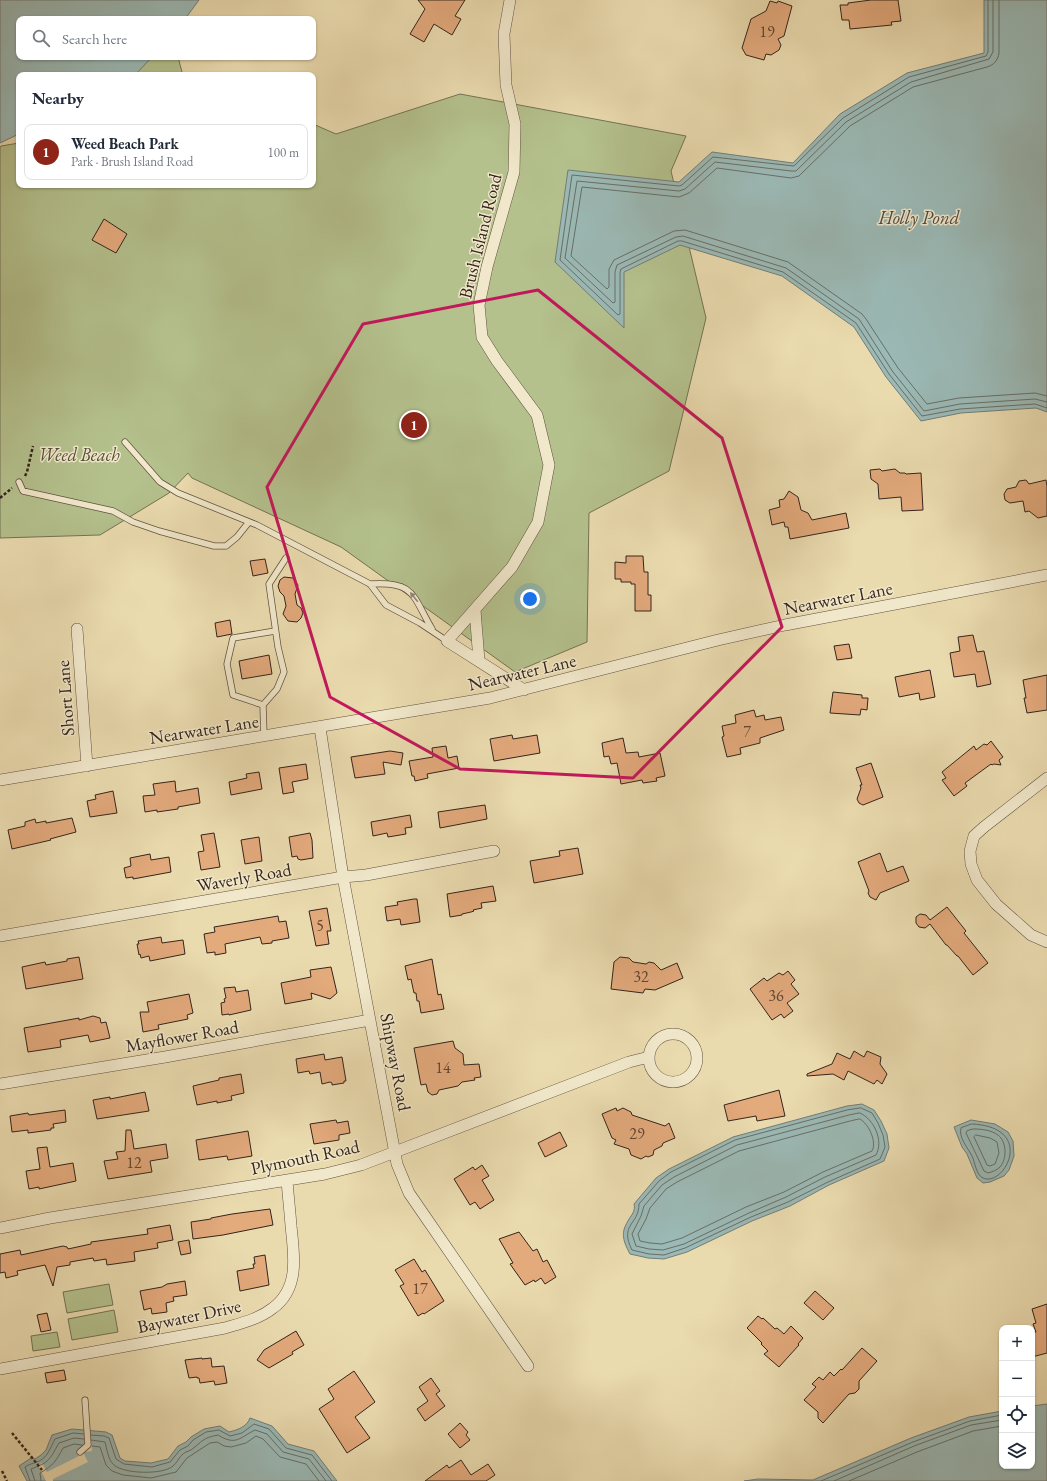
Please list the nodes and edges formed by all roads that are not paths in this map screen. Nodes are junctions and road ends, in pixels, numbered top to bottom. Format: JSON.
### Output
{"nodes":[{"id":1,"x":510,"y":0,"type":"edge"},
{"id":2,"x":125,"y":442,"type":"dead end"},
{"id":3,"x":19,"y":482,"type":"dead end"},
{"id":4,"x":249,"y":522,"type":"junction"},
{"id":5,"x":286,"y":558,"type":"dead end"},
{"id":6,"x":1047,"y":575,"type":"edge"},
{"id":7,"x":370,"y":584,"type":"junction"},
{"id":8,"x":474,"y":610,"type":"junction"},
{"id":9,"x":77,"y":629,"type":"dead end"},
{"id":10,"x":433,"y":630,"type":"junction"},
{"id":11,"x":275,"y":631,"type":"junction"},
{"id":12,"x":447,"y":641,"type":"junction"},
{"id":13,"x":479,"y":661,"type":"junction"},
{"id":14,"x":524,"y":690,"type":"junction"},
{"id":15,"x":263,"y":704,"type":"junction"},
{"id":16,"x":320,"y":728,"type":"junction"},
{"id":17,"x":264,"y":737,"type":"junction"},
{"id":18,"x":87,"y":766,"type":"junction"},
{"id":19,"x":1047,"y":778,"type":"edge"},
{"id":20,"x":0,"y":780,"type":"edge"},
{"id":21,"x":494,"y":851,"type":"dead end"},
{"id":22,"x":343,"y":877,"type":"junction"},
{"id":23,"x":0,"y":936,"type":"edge"},
{"id":24,"x":1047,"y":942,"type":"edge"},
{"id":25,"x":370,"y":1020,"type":"junction"},
{"id":26,"x":649,"y":1057,"type":"junction"},
{"id":27,"x":0,"y":1084,"type":"edge"},
{"id":28,"x":395,"y":1152,"type":"junction"},
{"id":29,"x":286,"y":1180,"type":"junction"},
{"id":30,"x":0,"y":1228,"type":"edge"},
{"id":31,"x":528,"y":1366,"type":"dead end"},
{"id":32,"x":0,"y":1369,"type":"edge"},
{"id":33,"x":85,"y":1400,"type":"dead end"},
{"id":34,"x":80,"y":1452,"type":"dead end"}],
"edges":[{"from":1,"to":8,"type":"street","name":"Brush Island Road"},
{"from":2,"to":4,"type":"lane"},
{"from":3,"to":4,"type":"lane"},
{"from":4,"to":7,"type":"lane"},
{"from":5,"to":11,"type":"lane"},
{"from":6,"to":14,"type":"street","name":"Nearwater Lane"},
{"from":7,"to":10,"type":"lane"},
{"from":10,"to":7,"type":"lane","one_way":true},
{"from":8,"to":12,"type":"street","name":"Brush Island Road"},
{"from":8,"to":13,"type":"street"},
{"from":9,"to":18,"type":"street","name":"Short Lane"},
{"from":10,"to":12,"type":"lane"},
{"from":11,"to":15,"type":"lane"},
{"from":11,"to":15,"type":"lane"},
{"from":12,"to":13,"type":"street"},
{"from":13,"to":14,"type":"street"},
{"from":14,"to":16,"type":"street","name":"Nearwater Lane"},
{"from":15,"to":17,"type":"lane"},
{"from":16,"to":17,"type":"street","name":"Nearwater Lane"},
{"from":16,"to":22,"type":"street","name":"Shipway Road"},
{"from":17,"to":18,"type":"street","name":"Nearwater Lane"},
{"from":18,"to":20,"type":"street","name":"Nearwater Lane"},
{"from":19,"to":24,"type":"street"},
{"from":21,"to":22,"type":"street","name":"Waverly Road"},
{"from":22,"to":23,"type":"street","name":"Waverly Road"},
{"from":22,"to":25,"type":"street","name":"Shipway Road"},
{"from":25,"to":27,"type":"street","name":"Mayflower Road"},
{"from":25,"to":28,"type":"street","name":"Shipway Road"},
{"from":26,"to":26,"type":"street"},
{"from":26,"to":28,"type":"street","name":"Plymouth Road"},
{"from":28,"to":29,"type":"street","name":"Plymouth Road"},
{"from":28,"to":31,"type":"street","name":"Shipway Road"},
{"from":29,"to":30,"type":"street","name":"Plymouth Road"},
{"from":29,"to":32,"type":"street","name":"Baywater Drive"},
{"from":33,"to":34,"type":"lane"}]}
